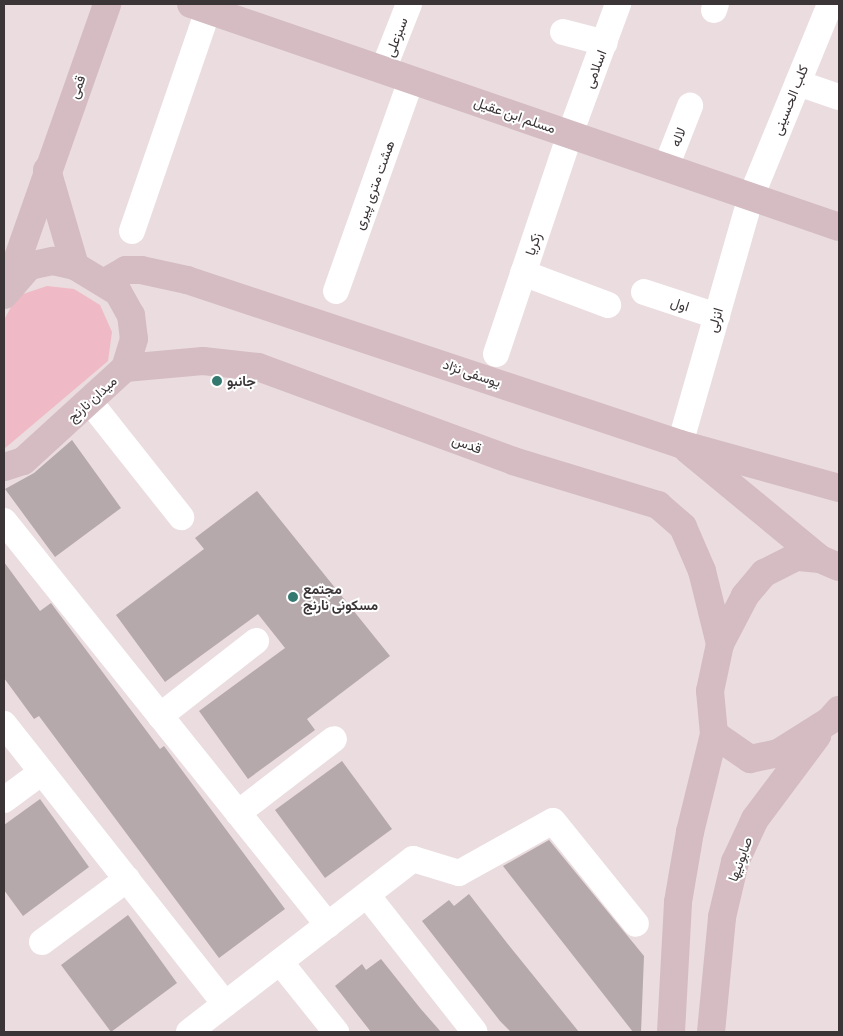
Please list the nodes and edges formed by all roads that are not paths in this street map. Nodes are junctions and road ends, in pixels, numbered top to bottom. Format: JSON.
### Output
{"nodes":[{"id":1,"x":107,"y":4,"type":"edge"},
{"id":2,"x":409,"y":4,"type":"edge"},
{"id":3,"x":618,"y":4,"type":"edge"},
{"id":4,"x":830,"y":4,"type":"edge"},
{"id":5,"x":203,"y":6,"type":"edge"},
{"id":6,"x":564,"y":32,"type":"dead end"},
{"id":7,"x":605,"y":43,"type":"junction"},
{"id":8,"x":383,"y":70,"type":"junction"},
{"id":9,"x":412,"y":80,"type":"junction"},
{"id":10,"x":798,"y":83,"type":"junction"},
{"id":11,"x":839,"y":97,"type":"edge"},
{"id":12,"x":690,"y":106,"type":"dead end"},
{"id":13,"x":570,"y":134,"type":"junction"},
{"id":14,"x":666,"y":168,"type":"junction"},
{"id":15,"x":46,"y":170,"type":"junction"},
{"id":16,"x":751,"y":197,"type":"junction"},
{"id":17,"x":839,"y":227,"type":"edge"},
{"id":18,"x":132,"y":231,"type":"dead end"},
{"id":19,"x":75,"y":266,"type":"junction"},
{"id":20,"x":523,"y":273,"type":"junction"},
{"id":21,"x":105,"y":282,"type":"junction"},
{"id":22,"x":336,"y":291,"type":"dead end"},
{"id":23,"x":6,"y":292,"type":"edge"},
{"id":24,"x":644,"y":292,"type":"dead end"},
{"id":25,"x":608,"y":305,"type":"dead end"},
{"id":26,"x":717,"y":316,"type":"junction"},
{"id":27,"x":496,"y":354,"type":"dead end"},
{"id":28,"x":125,"y":368,"type":"junction"},
{"id":29,"x":90,"y":402,"type":"junction"},
{"id":30,"x":680,"y":444,"type":"junction"},
{"id":31,"x":4,"y":467,"type":"edge"},
{"id":32,"x":839,"y":488,"type":"edge"},
{"id":33,"x":181,"y":517,"type":"dead end"},
{"id":34,"x":4,"y":520,"type":"edge"},
{"id":35,"x":834,"y":564,"type":"edge"},
{"id":36,"x":256,"y":641,"type":"dead end"},
{"id":37,"x":720,"y":644,"type":"junction"},
{"id":38,"x":836,"y":715,"type":"edge"},
{"id":39,"x":160,"y":716,"type":"junction"},
{"id":40,"x":4,"y":724,"type":"edge"},
{"id":41,"x":714,"y":734,"type":"junction"},
{"id":42,"x":334,"y":739,"type":"dead end"},
{"id":43,"x":42,"y":772,"type":"junction"},
{"id":44,"x":4,"y":800,"type":"edge"},
{"id":45,"x":238,"y":813,"type":"junction"},
{"id":46,"x":127,"y":879,"type":"junction"},
{"id":47,"x":366,"y":895,"type":"junction"},
{"id":48,"x":636,"y":924,"type":"dead end"},
{"id":49,"x":328,"y":925,"type":"junction"},
{"id":50,"x":42,"y":942,"type":"dead end"},
{"id":51,"x":280,"y":962,"type":"junction"},
{"id":52,"x":226,"y":1004,"type":"junction"},
{"id":53,"x":197,"y":1030,"type":"edge"},
{"id":54,"x":336,"y":1032,"type":"edge"},
{"id":55,"x":475,"y":1032,"type":"edge"},
{"id":56,"x":671,"y":1032,"type":"edge"},
{"id":57,"x":711,"y":1032,"type":"edge"}],
"edges":[{"from":1,"to":15,"type":"street","name":"قمی"},
{"from":2,"to":8,"type":"street","name":"سبزعلی"},
{"from":3,"to":7,"type":"street","name":"اسلامی"},
{"from":4,"to":10,"type":"street","name":"کلب الحسینی"},
{"from":5,"to":8,"type":"street","name":"مسلم ابن عقیل"},
{"from":5,"to":18,"type":"street"},
{"from":6,"to":7,"type":"street"},
{"from":7,"to":13,"type":"street","name":"اسلامی"},
{"from":8,"to":9,"type":"street","name":"مسلم ابن عقیل"},
{"from":9,"to":13,"type":"street","name":"مسلم ابن عقیل"},
{"from":9,"to":22,"type":"street","name":"هشت متری پیری"},
{"from":10,"to":11,"type":"street"},
{"from":10,"to":16,"type":"street","name":"کلب الحسینی"},
{"from":12,"to":14,"type":"street","name":"لاله"},
{"from":13,"to":14,"type":"street","name":"مسلم ابن عقیل"},
{"from":13,"to":20,"type":"street","name":"زکریا"},
{"from":14,"to":16,"type":"street","name":"مسلم ابن عقیل"},
{"from":15,"to":19,"type":"street"},
{"from":15,"to":23,"type":"street","name":"قمی"},
{"from":16,"to":17,"type":"street","name":"مسلم ابن عقیل"},
{"from":16,"to":26,"type":"street","name":"انزلی"},
{"from":19,"to":21,"type":"street","name":"میدان نارنج"},
{"from":19,"to":23,"type":"street","name":"میدان نارنج"},
{"from":20,"to":25,"type":"street"},
{"from":20,"to":27,"type":"street","name":"زکریا"},
{"from":21,"to":28,"type":"street","name":"میدان نارنج"},
{"from":21,"to":30,"type":"street","name":"یوسفی نژاد"},
{"from":24,"to":26,"type":"street","name":"اول"},
{"from":26,"to":30,"type":"street","name":"انزلی"},
{"from":28,"to":29,"type":"street","name":"میدان نارنج"},
{"from":28,"to":37,"type":"street","name":"قدس"},
{"from":29,"to":31,"type":"street","name":"میدان نارنج"},
{"from":29,"to":33,"type":"street"},
{"from":30,"to":32,"type":"street","name":"یوسفی نژاد"},
{"from":30,"to":35,"type":"street"},
{"from":34,"to":39,"type":"street"},
{"from":35,"to":37,"type":"street"},
{"from":36,"to":39,"type":"street"},
{"from":37,"to":41,"type":"street"},
{"from":38,"to":41,"type":"street"},
{"from":38,"to":57,"type":"street","name":"صابونیها"},
{"from":39,"to":45,"type":"street"},
{"from":40,"to":43,"type":"street"},
{"from":41,"to":56,"type":"street"},
{"from":42,"to":45,"type":"street"},
{"from":43,"to":44,"type":"street"},
{"from":43,"to":46,"type":"street"},
{"from":45,"to":49,"type":"street"},
{"from":46,"to":50,"type":"street"},
{"from":46,"to":52,"type":"street"},
{"from":47,"to":48,"type":"street"},
{"from":47,"to":49,"type":"street"},
{"from":47,"to":55,"type":"street"},
{"from":49,"to":51,"type":"street"},
{"from":51,"to":52,"type":"street"},
{"from":51,"to":54,"type":"street"},
{"from":52,"to":53,"type":"street"}]}
